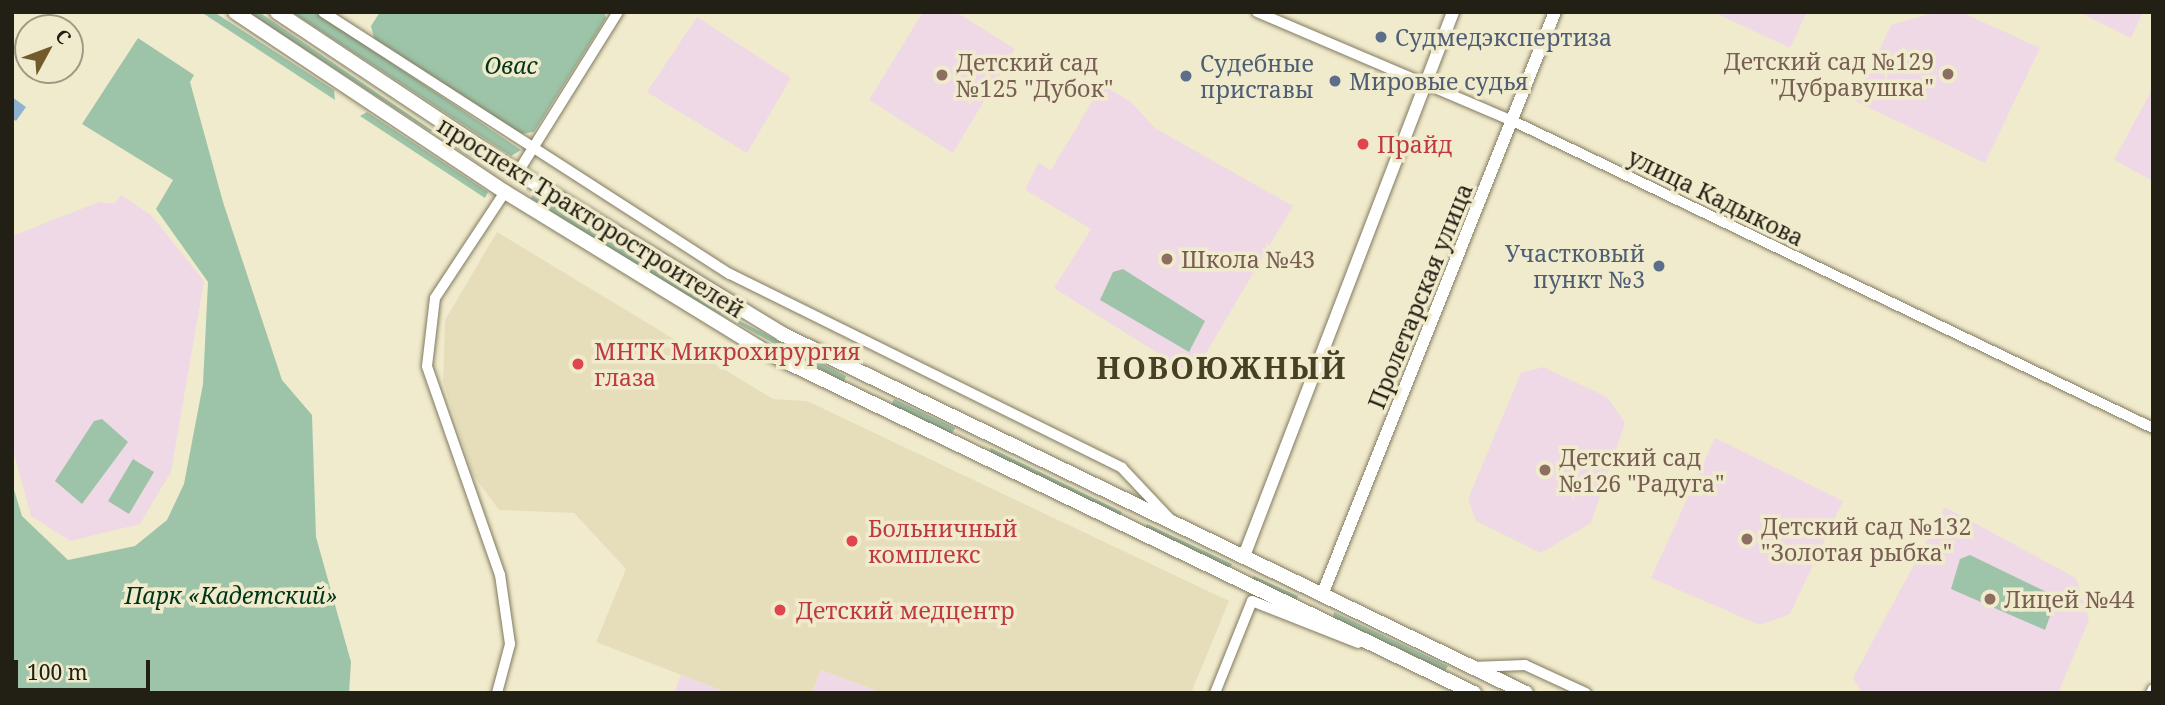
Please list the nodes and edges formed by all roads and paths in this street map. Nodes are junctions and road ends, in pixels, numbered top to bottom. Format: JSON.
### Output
{"nodes":[{"id":1,"x":235,"y":12,"type":"edge"},
{"id":2,"x":277,"y":12,"type":"edge"},
{"id":3,"x":323,"y":12,"type":"edge"},
{"id":4,"x":618,"y":12,"type":"edge"},
{"id":5,"x":1257,"y":12,"type":"edge"},
{"id":6,"x":1453,"y":12,"type":"edge"},
{"id":7,"x":1555,"y":12,"type":"edge"},
{"id":8,"x":1426,"y":83,"type":"junction"},
{"id":9,"x":1513,"y":121,"type":"junction"},
{"id":10,"x":532,"y":149,"type":"junction"},
{"id":11,"x":518,"y":172,"type":"junction"},
{"id":12,"x":505,"y":192,"type":"junction"},
{"id":13,"x":864,"y":374,"type":"junction"},
{"id":14,"x":854,"y":394,"type":"junction"},
{"id":15,"x":2153,"y":428,"type":"edge"},
{"id":16,"x":979,"y":429,"type":"junction"},
{"id":17,"x":969,"y":450,"type":"junction"},
{"id":18,"x":1142,"y":508,"type":"junction"},
{"id":19,"x":1172,"y":522,"type":"junction"},
{"id":20,"x":1132,"y":528,"type":"junction"},
{"id":21,"x":1244,"y":556,"type":"junction"},
{"id":22,"x":1240,"y":580,"type":"junction"},
{"id":23,"x":1322,"y":595,"type":"junction"},
{"id":24,"x":1252,"y":601,"type":"junction"},
{"id":25,"x":1305,"y":612,"type":"junction"},
{"id":26,"x":1384,"y":650,"type":"junction"},
{"id":27,"x":1472,"y":667,"type":"junction"},
{"id":28,"x":1569,"y":689,"type":"edge"},
{"id":29,"x":497,"y":693,"type":"edge"},
{"id":30,"x":1215,"y":693,"type":"edge"},
{"id":31,"x":1474,"y":693,"type":"edge"},
{"id":32,"x":1526,"y":693,"type":"edge"},
{"id":33,"x":1586,"y":693,"type":"edge"}],
"edges":[{"from":1,"to":12,"type":"main road","name":"проспект Тракторостроителей"},
{"from":2,"to":11,"type":"main road","name":"проспект Тракторостроителей"},
{"from":3,"to":10,"type":"street"},
{"from":4,"to":10,"type":"street"},
{"from":5,"to":8,"type":"street","name":"улица Кадыкова"},
{"from":6,"to":8,"type":"street"},
{"from":7,"to":9,"type":"street","name":"Пролетарская улица"},
{"from":8,"to":9,"type":"street","name":"улица Кадыкова"},
{"from":8,"to":21,"type":"street"},
{"from":9,"to":15,"type":"street","name":"улица Кадыкова"},
{"from":9,"to":23,"type":"street","name":"Пролетарская улица"},
{"from":10,"to":11,"type":"street"},
{"from":10,"to":19,"type":"street"},
{"from":11,"to":12,"type":"main road"},
{"from":11,"to":13,"type":"main road","name":"проспект Тракторостроителей"},
{"from":12,"to":14,"type":"main road","name":"проспект Тракторостроителей"},
{"from":12,"to":29,"type":"street"},
{"from":13,"to":14,"type":"main road"},
{"from":13,"to":16,"type":"main road","name":"проспект Тракторостроителей"},
{"from":14,"to":17,"type":"main road","name":"проспект Тракторостроителей"},
{"from":16,"to":17,"type":"main road"},
{"from":16,"to":18,"type":"main road","name":"проспект Тракторостроителей"},
{"from":17,"to":20,"type":"main road","name":"проспект Тракторостроителей"},
{"from":18,"to":19,"type":"main road","name":"проспект Тракторостроителей"},
{"from":18,"to":20,"type":"main road"},
{"from":19,"to":21,"type":"main road","name":"проспект Тракторостроителей"},
{"from":20,"to":22,"type":"main road","name":"проспект Тракторостроителей"},
{"from":21,"to":22,"type":"main road"},
{"from":21,"to":23,"type":"main road","name":"проспект Тракторостроителей"},
{"from":22,"to":24,"type":"street"},
{"from":22,"to":25,"type":"main road","name":"проспект Тракторостроителей"},
{"from":23,"to":25,"type":"main road"},
{"from":23,"to":27,"type":"main road","name":"проспект Тракторостроителей"},
{"from":24,"to":26,"type":"street"},
{"from":24,"to":30,"type":"street"},
{"from":25,"to":26,"type":"main road","name":"проспект Тракторостроителей"},
{"from":26,"to":31,"type":"main road","name":"проспект Тракторостроителей"},
{"from":27,"to":28,"type":"street","name":"проспект Тракторостроителей"},
{"from":27,"to":32,"type":"main road","name":"проспект Тракторостроителей"},
{"from":28,"to":33,"type":"street","name":"проспект Тракторостроителей"}]}
